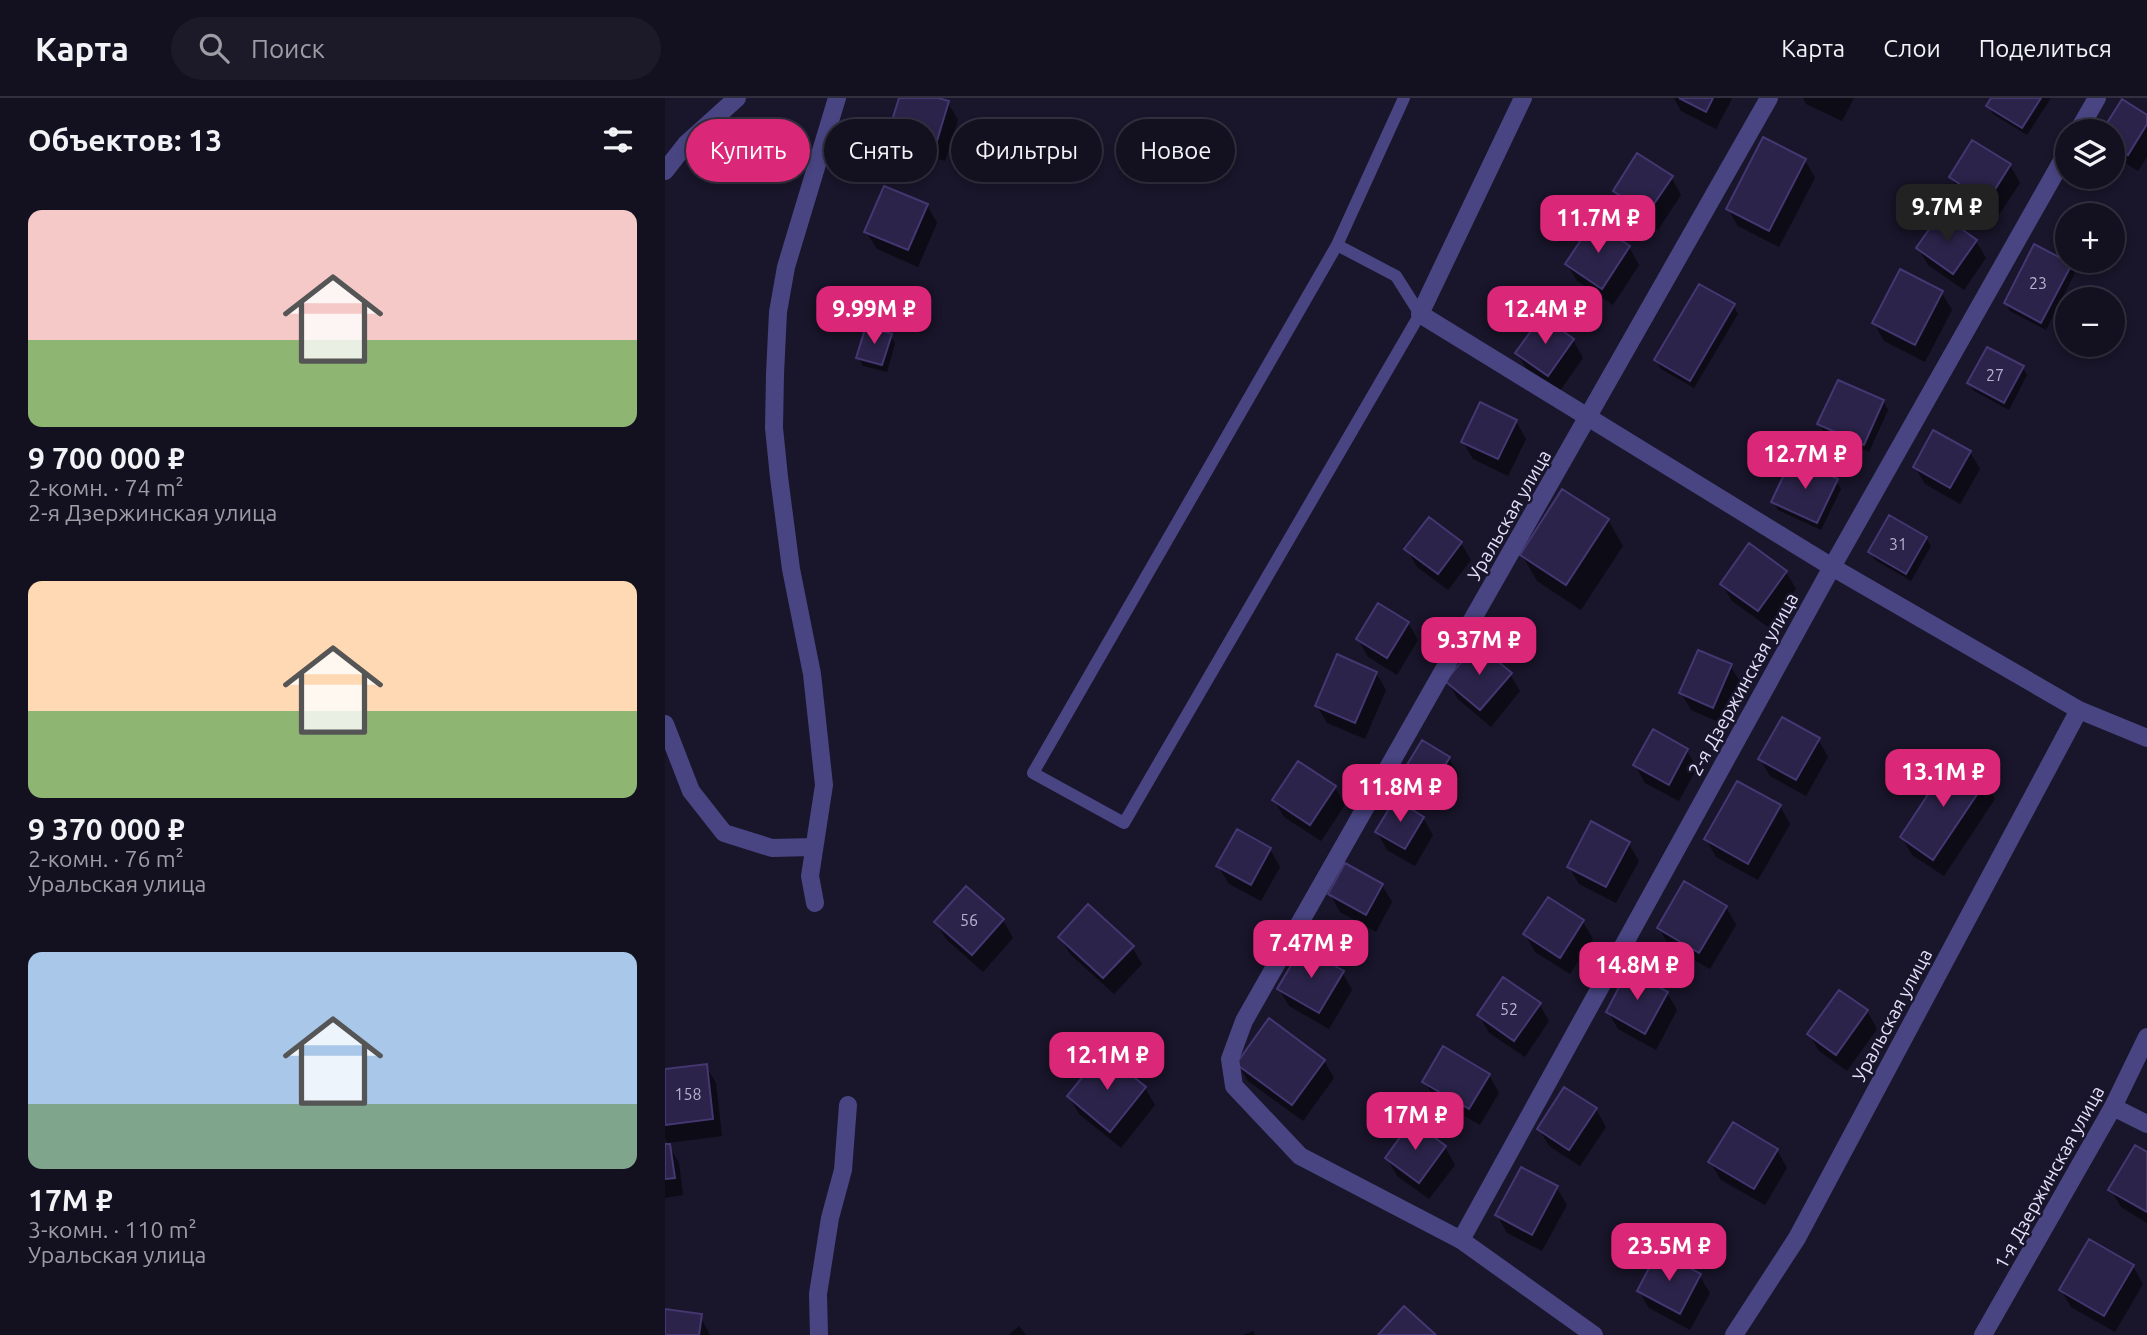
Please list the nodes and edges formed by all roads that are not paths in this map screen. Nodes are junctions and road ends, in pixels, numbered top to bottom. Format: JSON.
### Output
{"nodes":[{"id":1,"x":737,"y":98,"type":"edge"},
{"id":2,"x":837,"y":98,"type":"edge"},
{"id":3,"x":1404,"y":98,"type":"edge"},
{"id":4,"x":1523,"y":98,"type":"edge"},
{"id":5,"x":1769,"y":98,"type":"edge"},
{"id":6,"x":2097,"y":98,"type":"edge"},
{"id":7,"x":2085,"y":119,"type":"edge"},
{"id":8,"x":665,"y":171,"type":"edge"},
{"id":9,"x":2055,"y":173,"type":"edge"},
{"id":10,"x":1337,"y":245,"type":"junction"},
{"id":11,"x":1420,"y":314,"type":"junction"},
{"id":12,"x":1589,"y":418,"type":"junction"},
{"id":13,"x":1832,"y":567,"type":"junction"},
{"id":14,"x":2079,"y":710,"type":"junction"},
{"id":15,"x":665,"y":724,"type":"edge"},
{"id":16,"x":2147,"y":738,"type":"edge"},
{"id":17,"x":813,"y":847,"type":"junction"},
{"id":18,"x":815,"y":903,"type":"dead end"},
{"id":19,"x":2147,"y":1037,"type":"edge"},
{"id":20,"x":848,"y":1105,"type":"dead end"},
{"id":21,"x":2113,"y":1107,"type":"junction"},
{"id":22,"x":2147,"y":1124,"type":"edge"},
{"id":23,"x":1461,"y":1240,"type":"junction"},
{"id":24,"x":819,"y":1335,"type":"edge"},
{"id":25,"x":1594,"y":1335,"type":"edge"},
{"id":26,"x":1734,"y":1335,"type":"edge"},
{"id":27,"x":1983,"y":1335,"type":"edge"}],
"edges":[{"from":1,"to":8,"type":"street"},
{"from":2,"to":17,"type":"street"},
{"from":3,"to":10,"type":"lane"},
{"from":4,"to":11,"type":"street"},
{"from":5,"to":12,"type":"street","name":"Уральская улица"},
{"from":6,"to":7,"type":"street"},
{"from":9,"to":13,"type":"street","name":"2-я Дзержинская улица"},
{"from":10,"to":11,"type":"lane"},
{"from":10,"to":11,"type":"lane"},
{"from":11,"to":12,"type":"street"},
{"from":12,"to":13,"type":"street"},
{"from":12,"to":23,"type":"street","name":"Уральская улица"},
{"from":13,"to":14,"type":"street"},
{"from":13,"to":23,"type":"street","name":"2-я Дзержинская улица"},
{"from":14,"to":16,"type":"street"},
{"from":14,"to":26,"type":"street","name":"Уральская улица"},
{"from":15,"to":17,"type":"street"},
{"from":17,"to":18,"type":"street"},
{"from":19,"to":21,"type":"street","name":"1-я Дзержинская улица"},
{"from":20,"to":24,"type":"street"},
{"from":21,"to":22,"type":"street"},
{"from":21,"to":27,"type":"street","name":"1-я Дзержинская улица"},
{"from":23,"to":25,"type":"street","name":"Уральская улица"}]}
